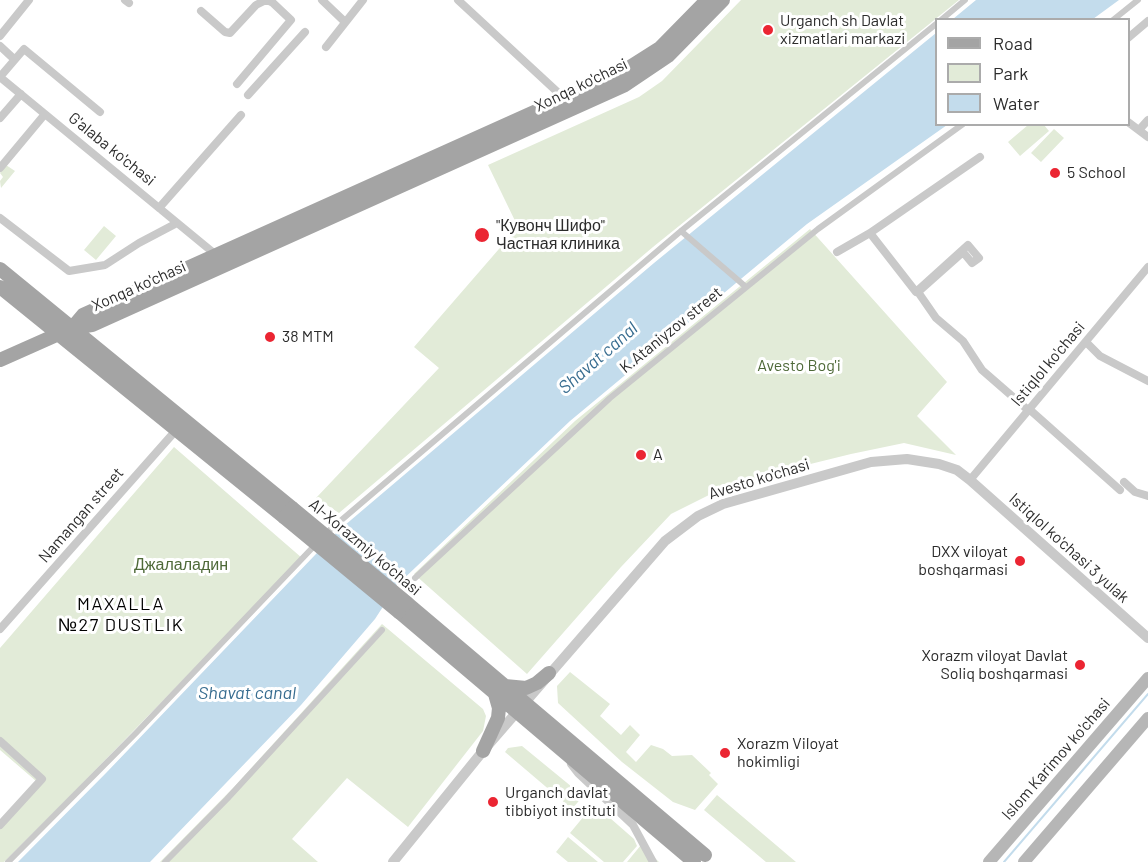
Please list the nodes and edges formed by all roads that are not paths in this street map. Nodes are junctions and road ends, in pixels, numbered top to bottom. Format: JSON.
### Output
{"nodes":[{"id":1,"x":29,"y":0,"type":"edge"},
{"id":2,"x":322,"y":0,"type":"edge"},
{"id":3,"x":363,"y":0,"type":"edge"},
{"id":4,"x":458,"y":0,"type":"edge"},
{"id":5,"x":707,"y":0,"type":"edge"},
{"id":6,"x":723,"y":0,"type":"edge"},
{"id":7,"x":965,"y":0,"type":"edge"},
{"id":8,"x":1138,"y":0,"type":"edge"},
{"id":9,"x":201,"y":11,"type":"dead end"},
{"id":10,"x":944,"y":18,"type":"edge"},
{"id":11,"x":1116,"y":18,"type":"edge"},
{"id":12,"x":1148,"y":21,"type":"edge"},
{"id":13,"x":345,"y":22,"type":"junction"},
{"id":14,"x":935,"y":25,"type":"edge"},
{"id":15,"x":305,"y":32,"type":"dead end"},
{"id":16,"x":0,"y":36,"type":"edge"},
{"id":17,"x":1130,"y":36,"type":"edge"},
{"id":18,"x":0,"y":46,"type":"edge"},
{"id":19,"x":326,"y":47,"type":"dead end"},
{"id":20,"x":14,"y":59,"type":"junction"},
{"id":21,"x":0,"y":77,"type":"edge"},
{"id":22,"x":237,"y":84,"type":"dead end"},
{"id":23,"x":21,"y":94,"type":"junction"},
{"id":24,"x":248,"y":95,"type":"dead end"},
{"id":25,"x":566,"y":99,"type":"junction"},
{"id":26,"x":100,"y":112,"type":"dead end"},
{"id":27,"x":45,"y":114,"type":"junction"},
{"id":28,"x":241,"y":114,"type":"dead end"},
{"id":29,"x":0,"y":118,"type":"edge"},
{"id":30,"x":1148,"y":120,"type":"edge"},
{"id":31,"x":1130,"y":123,"type":"edge"},
{"id":32,"x":960,"y":126,"type":"edge"},
{"id":33,"x":1140,"y":130,"type":"junction"},
{"id":34,"x":1148,"y":137,"type":"edge"},
{"id":35,"x":452,"y":157,"type":"junction"},
{"id":36,"x":980,"y":157,"type":"dead end"},
{"id":37,"x":0,"y":168,"type":"edge"},
{"id":38,"x":159,"y":208,"type":"junction"},
{"id":39,"x":0,"y":218,"type":"edge"},
{"id":40,"x":177,"y":223,"type":"junction"},
{"id":41,"x":681,"y":231,"type":"junction"},
{"id":42,"x":870,"y":233,"type":"junction"},
{"id":43,"x":837,"y":252,"type":"dead end"},
{"id":44,"x":215,"y":254,"type":"junction"},
{"id":45,"x":1148,"y":267,"type":"edge"},
{"id":46,"x":0,"y":269,"type":"edge"},
{"id":47,"x":0,"y":287,"type":"edge"},
{"id":48,"x":746,"y":287,"type":"junction"},
{"id":49,"x":72,"y":328,"type":"junction"},
{"id":50,"x":58,"y":334,"type":"junction"},
{"id":51,"x":1086,"y":342,"type":"junction"},
{"id":52,"x":0,"y":360,"type":"edge"},
{"id":53,"x":1148,"y":381,"type":"edge"},
{"id":54,"x":1029,"y":410,"type":"junction"},
{"id":55,"x":180,"y":425,"type":"junction"},
{"id":56,"x":970,"y":480,"type":"junction"},
{"id":57,"x":1148,"y":496,"type":"edge"},
{"id":58,"x":415,"y":578,"type":"dead end"},
{"id":59,"x":0,"y":629,"type":"edge"},
{"id":60,"x":382,"y":630,"type":"dead end"},
{"id":61,"x":1148,"y":638,"type":"edge"},
{"id":62,"x":549,"y":673,"type":"junction"},
{"id":63,"x":1148,"y":678,"type":"edge"},
{"id":64,"x":500,"y":690,"type":"junction"},
{"id":65,"x":521,"y":707,"type":"junction"},
{"id":66,"x":1148,"y":718,"type":"edge"},
{"id":67,"x":0,"y":741,"type":"edge"},
{"id":68,"x":556,"y":745,"type":"junction"},
{"id":69,"x":483,"y":750,"type":"junction"},
{"id":70,"x":0,"y":825,"type":"edge"},
{"id":71,"x":700,"y":859,"type":"edge"},
{"id":72,"x":8,"y":862,"type":"edge"},
{"id":73,"x":165,"y":862,"type":"edge"},
{"id":74,"x":393,"y":862,"type":"edge"},
{"id":75,"x":653,"y":862,"type":"edge"},
{"id":76,"x":989,"y":862,"type":"edge"},
{"id":77,"x":1024,"y":862,"type":"edge"}],
"edges":[{"from":1,"to":16,"type":"street"},
{"from":2,"to":13,"type":"street"},
{"from":3,"to":13,"type":"street"},
{"from":4,"to":25,"type":"street"},
{"from":5,"to":25,"type":"main road","name":"Xonqa ko'chasi"},
{"from":6,"to":35,"type":"main road","name":"Xonqa ko'chasi"},
{"from":7,"to":10,"type":"street"},
{"from":8,"to":11,"type":"street"},
{"from":9,"to":22,"type":"street"},
{"from":12,"to":17,"type":"street"},
{"from":13,"to":19,"type":"street"},
{"from":14,"to":41,"type":"street"},
{"from":15,"to":24,"type":"street"},
{"from":18,"to":20,"type":"street"},
{"from":20,"to":21,"type":"street","name":"G'alaba ko'chasi"},
{"from":20,"to":26,"type":"street","name":"G'alaba ko'chasi"},
{"from":21,"to":23,"type":"street","name":"G'alaba ko'chasi"},
{"from":23,"to":27,"type":"street","name":"G'alaba ko'chasi"},
{"from":23,"to":29,"type":"street"},
{"from":25,"to":35,"type":"main road","name":"Xonqa ko'chasi"},
{"from":27,"to":37,"type":"street","name":"G'alaba ko'chasi"},
{"from":27,"to":38,"type":"street","name":"G'alaba ko'chasi"},
{"from":28,"to":38,"type":"street","name":"G'alaba ko'chasi"},
{"from":30,"to":33,"type":"street"},
{"from":31,"to":33,"type":"street"},
{"from":32,"to":48,"type":"street","name":"K.Ataniyzov street"},
{"from":33,"to":34,"type":"street"},
{"from":35,"to":44,"type":"main road","name":"Xonqa ko'chasi"},
{"from":35,"to":49,"type":"main road","name":"Xonqa ko'chasi"},
{"from":36,"to":42,"type":"street"},
{"from":38,"to":40,"type":"street","name":"G'alaba ko'chasi"},
{"from":39,"to":40,"type":"street"},
{"from":40,"to":44,"type":"street","name":"G'alaba ko'chasi"},
{"from":41,"to":48,"type":"street"},
{"from":41,"to":72,"type":"street"},
{"from":42,"to":43,"type":"street"},
{"from":42,"to":54,"type":"street"},
{"from":44,"to":49,"type":"main road","name":"Xonqa ko'chasi"},
{"from":45,"to":51,"type":"street","name":"Istiqlol ko'chasi"},
{"from":46,"to":49,"type":"main road","name":"Al-Xorazmiy ko’chasi"},
{"from":47,"to":50,"type":"main road","name":"Al-Xorazmiy ko’chasi"},
{"from":48,"to":58,"type":"street","name":"K.Ataniyzov street"},
{"from":49,"to":50,"type":"main road"},
{"from":49,"to":55,"type":"main road","name":"Al-Xorazmiy ko’chasi"},
{"from":50,"to":52,"type":"main road"},
{"from":50,"to":55,"type":"main road","name":"Al-Xorazmiy ko’chasi"},
{"from":51,"to":53,"type":"street"},
{"from":51,"to":54,"type":"street","name":"Istiqlol ko'chasi"},
{"from":54,"to":56,"type":"street","name":"Istiqlol ko'chasi"},
{"from":54,"to":57,"type":"street"},
{"from":55,"to":59,"type":"street","name":"Namangan street"},
{"from":55,"to":64,"type":"main road","name":"Al-Xorazmiy ko’chasi","bridge":true},
{"from":56,"to":61,"type":"street","name":"Istiqlol ko'chasi 3 yulak"},
{"from":56,"to":62,"type":"street","name":"Avesto ko'chasi"},
{"from":60,"to":73,"type":"street"},
{"from":62,"to":64,"type":"main road"},
{"from":62,"to":65,"type":"street","name":"Avesto ko'chasi"},
{"from":63,"to":76,"type":"main road","name":"Islom Karimov ko'chasi"},
{"from":64,"to":65,"type":"main road","name":"Al-Xorazmiy ko’chasi"},
{"from":64,"to":69,"type":"main road"},
{"from":65,"to":68,"type":"main road","name":"Al-Xorazmiy ko’chasi"},
{"from":65,"to":69,"type":"street","name":"Avesto ko'chasi"},
{"from":65,"to":71,"type":"main road","name":"Al-Xorazmiy ko’chasi"},
{"from":66,"to":77,"type":"main road"},
{"from":67,"to":70,"type":"street"},
{"from":68,"to":71,"type":"main road","name":"Al-Xorazmiy ko’chasi"},
{"from":68,"to":75,"type":"street"},
{"from":69,"to":74,"type":"street","name":"Avesto ko'chasi"}]}
